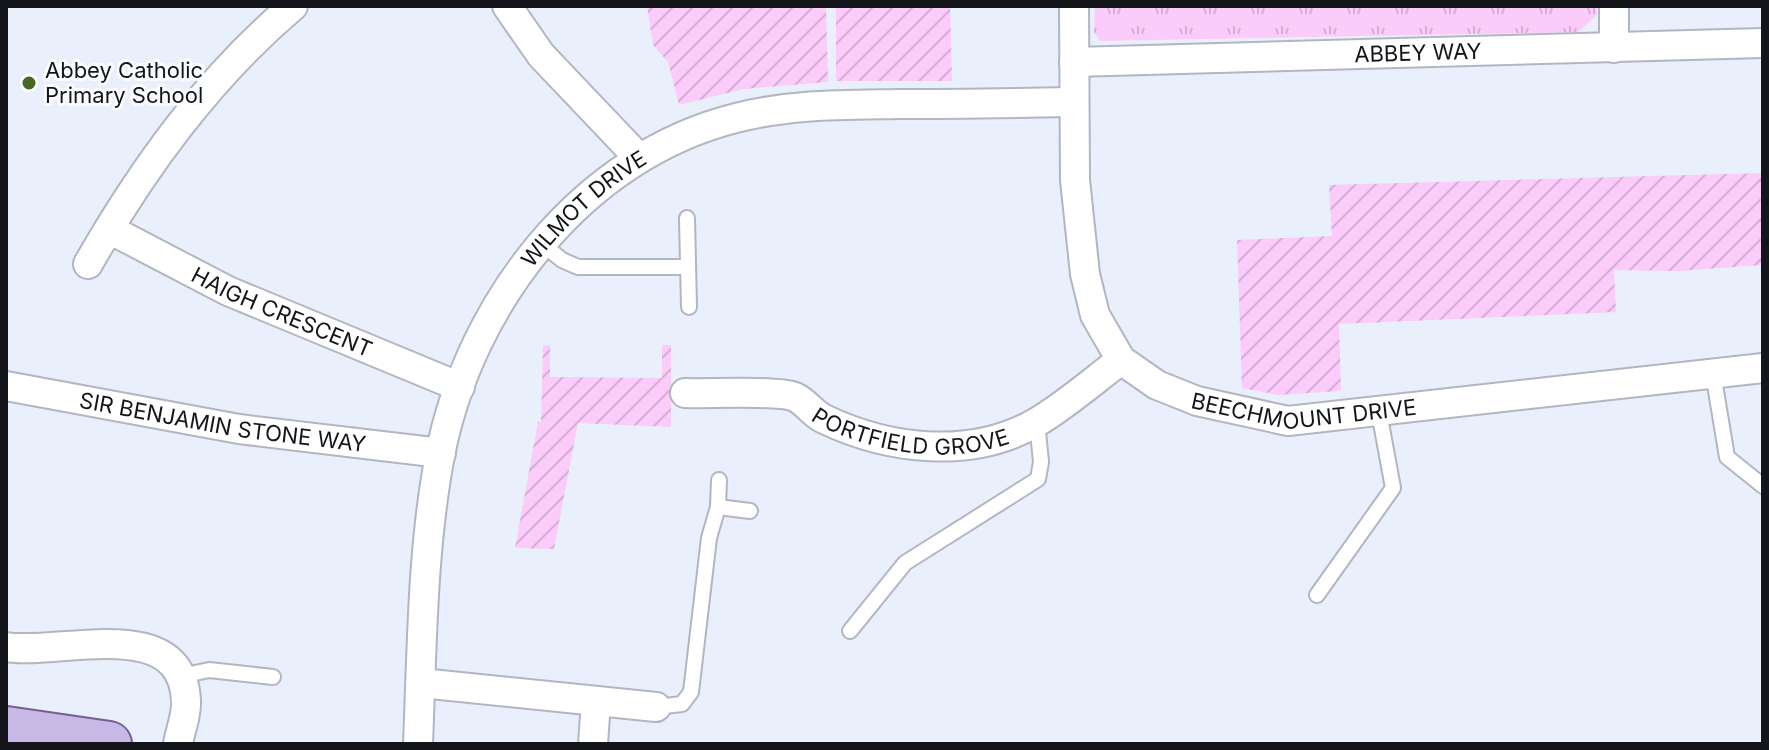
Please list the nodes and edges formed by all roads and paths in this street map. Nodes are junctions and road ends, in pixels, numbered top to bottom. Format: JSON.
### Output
{"nodes":[{"id":1,"x":293,"y":6,"type":"edge"},
{"id":2,"x":507,"y":6,"type":"edge"},
{"id":3,"x":1074,"y":6,"type":"edge"},
{"id":4,"x":1614,"y":6,"type":"edge"},
{"id":5,"x":1763,"y":43,"type":"edge"},
{"id":6,"x":1614,"y":48,"type":"junction"},
{"id":7,"x":1074,"y":62,"type":"junction"},
{"id":8,"x":1074,"y":102,"type":"junction"},
{"id":9,"x":638,"y":157,"type":"junction"},
{"id":10,"x":687,"y":218,"type":"dead end"},
{"id":11,"x":109,"y":229,"type":"junction"},
{"id":12,"x":541,"y":243,"type":"junction"},
{"id":13,"x":88,"y":264,"type":"dead end"},
{"id":14,"x":687,"y":267,"type":"junction"},
{"id":15,"x":689,"y":307,"type":"dead end"},
{"id":16,"x":1121,"y":360,"type":"junction"},
{"id":17,"x":1763,"y":368,"type":"edge"},
{"id":18,"x":1713,"y":373,"type":"junction"},
{"id":19,"x":6,"y":386,"type":"edge"},
{"id":20,"x":460,"y":387,"type":"junction"},
{"id":21,"x":685,"y":393,"type":"dead end"},
{"id":22,"x":1379,"y":412,"type":"junction"},
{"id":23,"x":1037,"y":422,"type":"junction"},
{"id":24,"x":441,"y":453,"type":"junction"},
{"id":25,"x":719,"y":480,"type":"dead end"},
{"id":26,"x":1763,"y":486,"type":"edge"},
{"id":27,"x":718,"y":507,"type":"junction"},
{"id":28,"x":750,"y":511,"type":"dead end"},
{"id":29,"x":1317,"y":595,"type":"dead end"},
{"id":30,"x":850,"y":631,"type":"dead end"},
{"id":31,"x":6,"y":647,"type":"edge"},
{"id":32,"x":181,"y":676,"type":"junction"},
{"id":33,"x":273,"y":677,"type":"dead end"},
{"id":34,"x":421,"y":683,"type":"junction"},
{"id":35,"x":596,"y":701,"type":"junction"},
{"id":36,"x":656,"y":707,"type":"joint"},
{"id":37,"x":6,"y":729,"type":"edge"},
{"id":38,"x":109,"y":744,"type":"edge"},
{"id":39,"x":178,"y":744,"type":"edge"},
{"id":40,"x":418,"y":744,"type":"edge"},
{"id":41,"x":593,"y":744,"type":"edge"}],
"edges":[{"from":1,"to":11,"type":"street"},
{"from":2,"to":9,"type":"street"},
{"from":3,"to":7,"type":"street","name":"BEECHMOUNT DRIVE"},
{"from":4,"to":6,"type":"street"},
{"from":5,"to":6,"type":"street","name":"ABBEY WAY"},
{"from":6,"to":7,"type":"street","name":"ABBEY WAY"},
{"from":7,"to":8,"type":"street","name":"BEECHMOUNT DRIVE"},
{"from":8,"to":9,"type":"street","name":"WILMOT DRIVE"},
{"from":8,"to":16,"type":"street","name":"BEECHMOUNT DRIVE"},
{"from":9,"to":12,"type":"street","name":"WILMOT DRIVE"},
{"from":10,"to":14,"type":"lane"},
{"from":11,"to":13,"type":"street"},
{"from":11,"to":20,"type":"street","name":"HAIGH CRESCENT"},
{"from":12,"to":14,"type":"lane"},
{"from":12,"to":20,"type":"street","name":"WILMOT DRIVE"},
{"from":14,"to":15,"type":"lane"},
{"from":16,"to":22,"type":"street","name":"BEECHMOUNT DRIVE"},
{"from":16,"to":23,"type":"street","name":"PORTFIELD GROVE"},
{"from":17,"to":18,"type":"street","name":"BEECHMOUNT DRIVE"},
{"from":18,"to":22,"type":"street","name":"BEECHMOUNT DRIVE"},
{"from":18,"to":26,"type":"lane"},
{"from":19,"to":24,"type":"street","name":"SIR BENJAMIN STONE WAY"},
{"from":20,"to":24,"type":"street","name":"WILMOT DRIVE"},
{"from":21,"to":23,"type":"street","name":"PORTFIELD GROVE"},
{"from":22,"to":29,"type":"lane"},
{"from":23,"to":30,"type":"lane"},
{"from":24,"to":34,"type":"street","name":"WILMOT DRIVE"},
{"from":25,"to":27,"type":"lane"},
{"from":27,"to":28,"type":"lane"},
{"from":27,"to":36,"type":"lane"},
{"from":31,"to":32,"type":"street"},
{"from":32,"to":33,"type":"lane"},
{"from":32,"to":39,"type":"street"},
{"from":34,"to":35,"type":"street"},
{"from":34,"to":40,"type":"street","name":"WILMOT DRIVE"},
{"from":35,"to":36,"type":"street"},
{"from":35,"to":41,"type":"street"},
{"from":37,"to":38,"type":"main road"}]}
